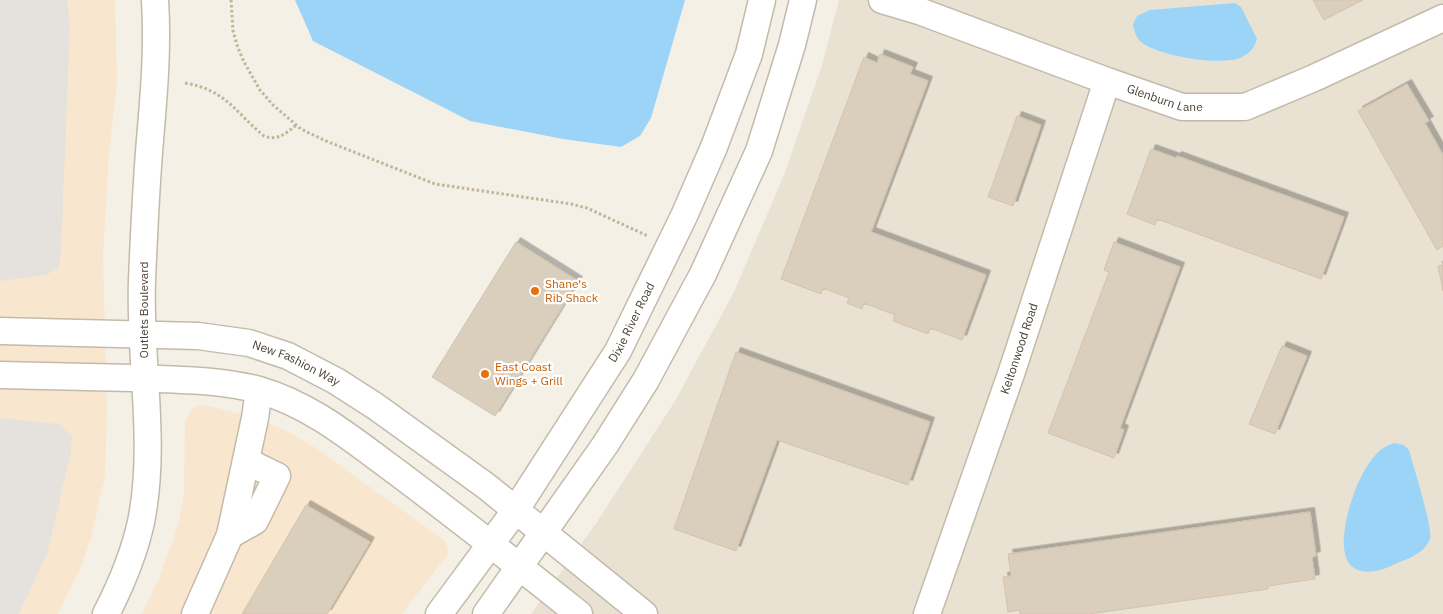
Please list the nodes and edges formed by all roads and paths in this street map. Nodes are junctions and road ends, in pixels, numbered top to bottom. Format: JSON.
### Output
{"nodes":[{"id":1,"x":155,"y":0,"type":"edge"},
{"id":2,"x":231,"y":0,"type":"edge"},
{"id":3,"x":762,"y":0,"type":"edge"},
{"id":4,"x":803,"y":0,"type":"edge"},
{"id":5,"x":882,"y":0,"type":"edge"},
{"id":6,"x":1440,"y":27,"type":"edge"},
{"id":7,"x":1107,"y":81,"type":"junction"},
{"id":8,"x":185,"y":83,"type":"dead end"},
{"id":9,"x":296,"y":125,"type":"junction"},
{"id":10,"x":648,"y":236,"type":"dead end"},
{"id":11,"x":0,"y":331,"type":"edge"},
{"id":12,"x":142,"y":335,"type":"junction"},
{"id":13,"x":0,"y":375,"type":"edge"},
{"id":14,"x":145,"y":379,"type":"junction"},
{"id":15,"x":258,"y":390,"type":"junction"},
{"id":16,"x":515,"y":511,"type":"junction"},
{"id":17,"x":544,"y":533,"type":"junction"},
{"id":18,"x":491,"y":543,"type":"junction"},
{"id":19,"x":520,"y":567,"type":"junction"},
{"id":20,"x":106,"y":614,"type":"edge"},
{"id":21,"x":195,"y":614,"type":"edge"},
{"id":22,"x":439,"y":614,"type":"edge"},
{"id":23,"x":486,"y":614,"type":"edge"},
{"id":24,"x":579,"y":614,"type":"edge"},
{"id":25,"x":644,"y":614,"type":"edge"},
{"id":26,"x":927,"y":614,"type":"edge"}],
"edges":[{"from":1,"to":12,"type":"street","name":"Outlets Boulevard"},
{"from":2,"to":9,"type":"path"},
{"from":3,"to":16,"type":"street","name":"Dixie River Road"},
{"from":4,"to":17,"type":"street"},
{"from":5,"to":7,"type":"street","name":"Glenburn Lane"},
{"from":6,"to":7,"type":"street","name":"Glenburn Lane"},
{"from":7,"to":26,"type":"street","name":"Keltonwood Road"},
{"from":8,"to":9,"type":"path"},
{"from":9,"to":10,"type":"path"},
{"from":11,"to":12,"type":"street","name":"New Fashion Way"},
{"from":12,"to":14,"type":"street","name":"Outlets Boulevard"},
{"from":12,"to":16,"type":"street","name":"New Fashion Way"},
{"from":13,"to":14,"type":"street"},
{"from":14,"to":15,"type":"street"},
{"from":14,"to":20,"type":"street","name":"Outlets Boulevard"},
{"from":15,"to":18,"type":"street"},
{"from":15,"to":21,"type":"street"},
{"from":16,"to":17,"type":"street","name":"New Fashion Way"},
{"from":16,"to":18,"type":"street","name":"Dixie River Road"},
{"from":17,"to":19,"type":"street"},
{"from":17,"to":25,"type":"street","name":"New Fashion Way"},
{"from":18,"to":19,"type":"street"},
{"from":18,"to":22,"type":"street","name":"Dixie River Road"},
{"from":19,"to":23,"type":"street"},
{"from":19,"to":24,"type":"street"}]}
